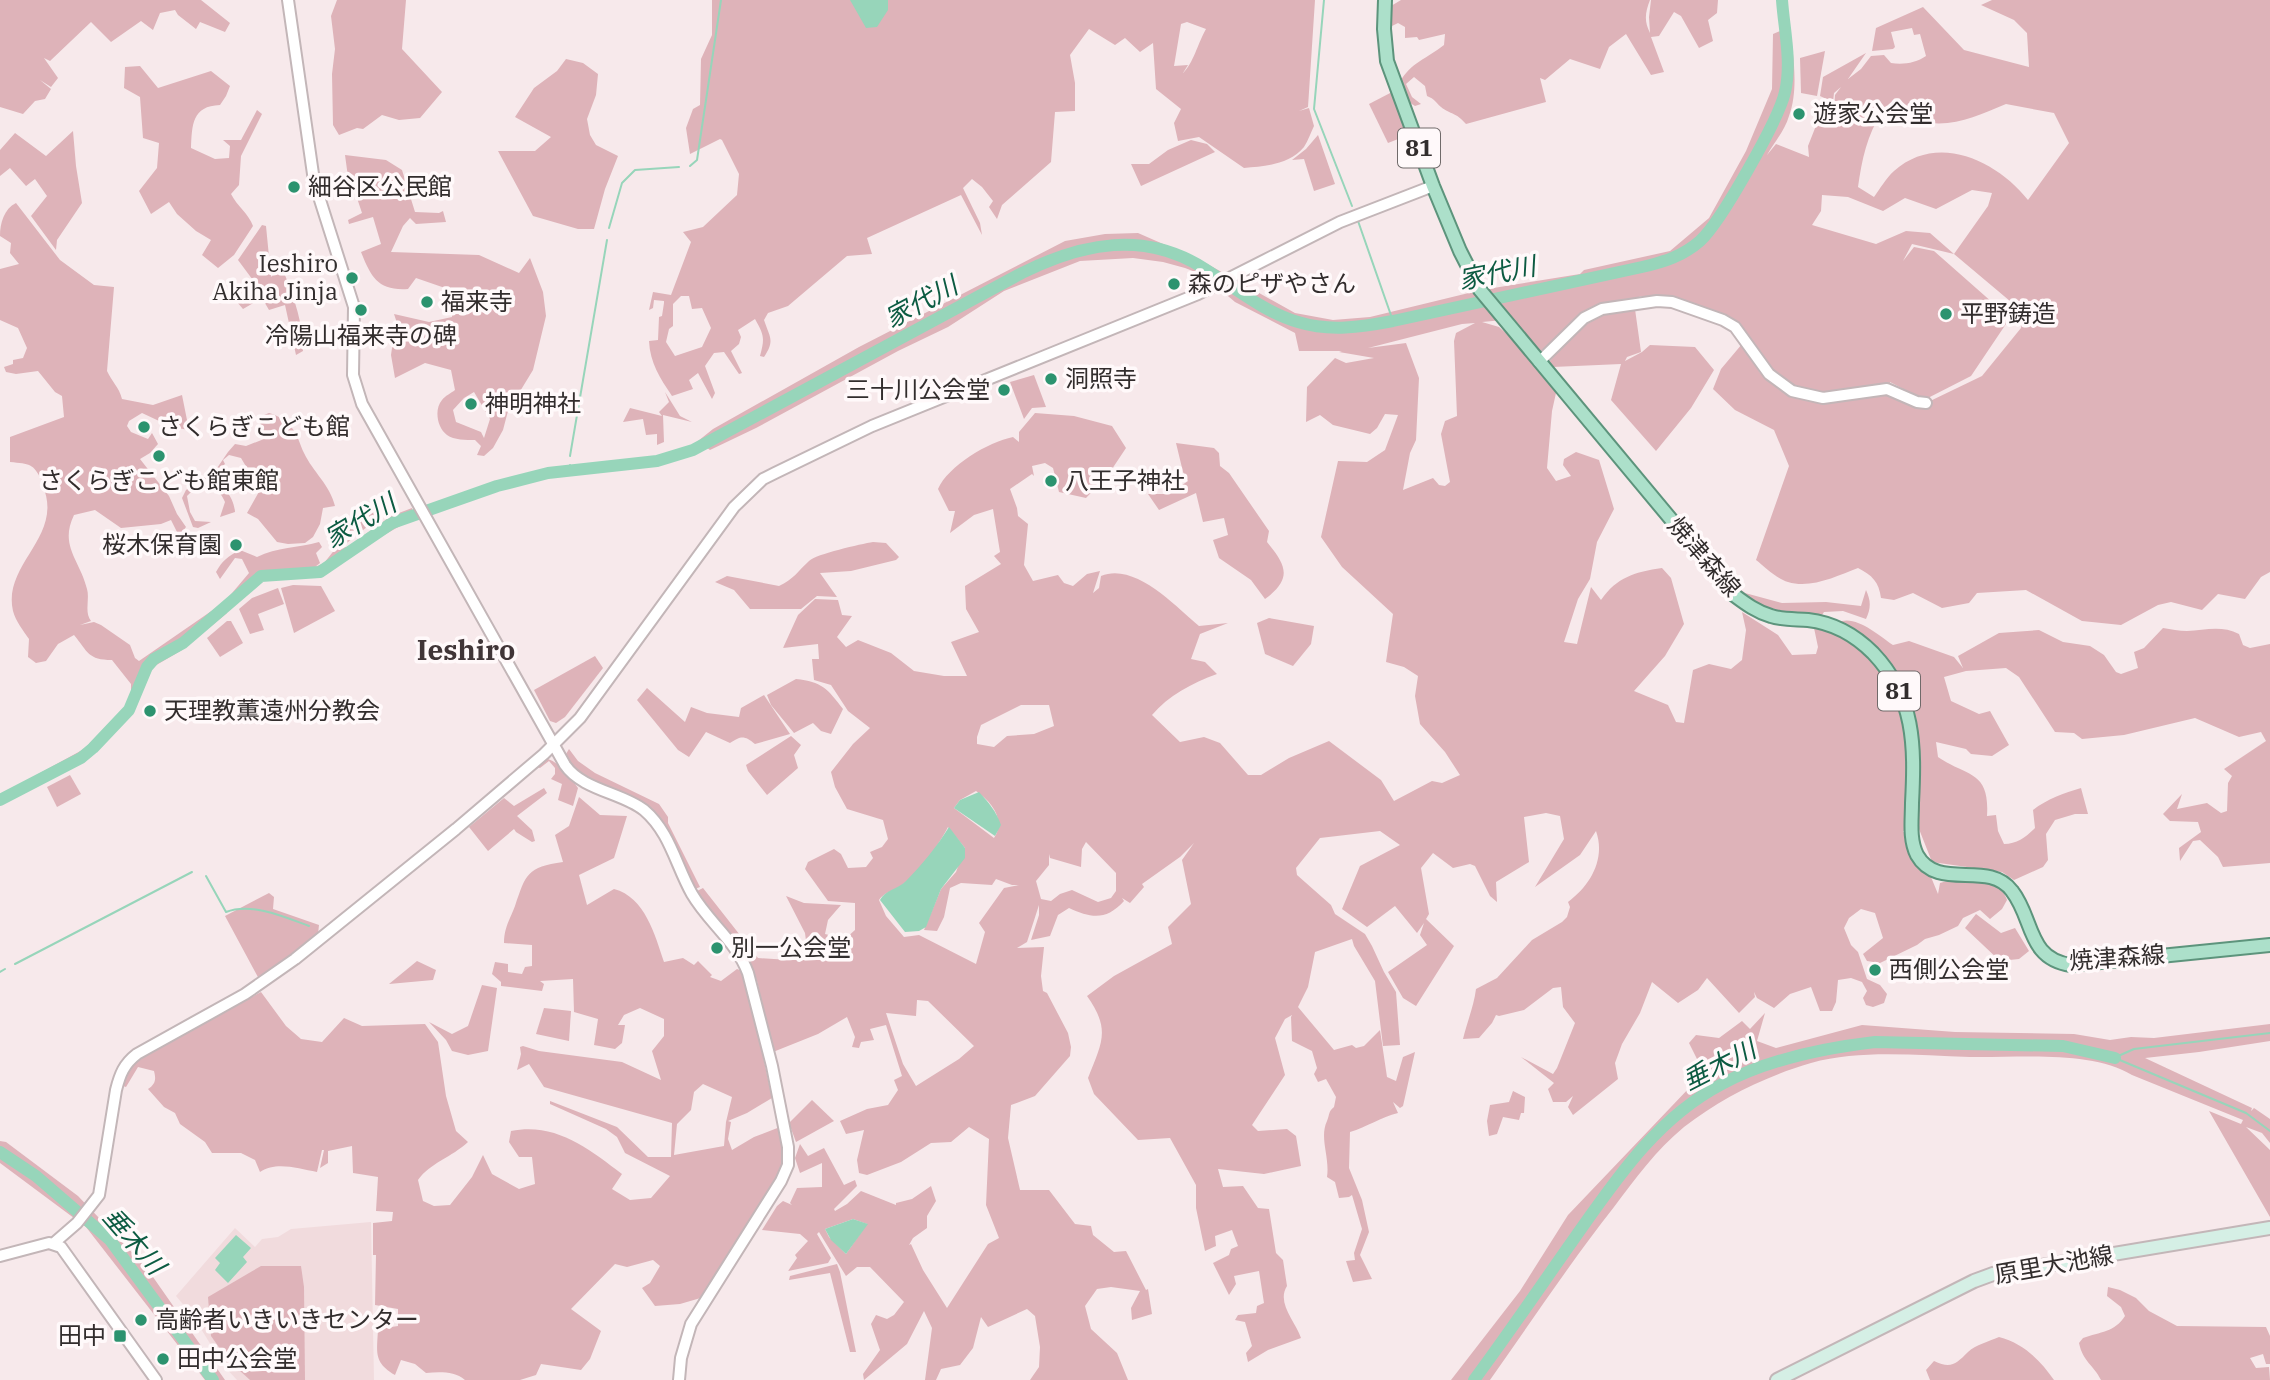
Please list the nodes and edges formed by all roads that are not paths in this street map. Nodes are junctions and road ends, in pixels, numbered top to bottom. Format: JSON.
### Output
{"nodes":[{"id":1,"x":288,"y":0,"type":"edge"},
{"id":2,"x":1385,"y":0,"type":"edge"},
{"id":3,"x":1433,"y":186,"type":"junction"},
{"id":4,"x":1539,"y":362,"type":"junction"},
{"id":5,"x":1926,"y":403,"type":"dead end"},
{"id":6,"x":553,"y":746,"type":"junction"},
{"id":7,"x":2270,"y":945,"type":"edge"},
{"id":8,"x":2270,"y":1228,"type":"edge"},
{"id":9,"x":54,"y":1243,"type":"junction"},
{"id":10,"x":0,"y":1256,"type":"edge"},
{"id":11,"x":156,"y":1380,"type":"edge"},
{"id":12,"x":679,"y":1380,"type":"edge"},
{"id":13,"x":1777,"y":1380,"type":"edge"}],
"edges":[{"from":1,"to":6,"type":"street"},
{"from":2,"to":3,"type":"main road","name":"焼津森線","number":"81"},
{"from":3,"to":4,"type":"main road","name":"焼津森線","number":"81"},
{"from":3,"to":6,"type":"street"},
{"from":4,"to":5,"type":"street"},
{"from":4,"to":7,"type":"main road","name":"焼津森線","number":"81"},
{"from":6,"to":9,"type":"street"},
{"from":6,"to":12,"type":"street"},
{"from":8,"to":13,"type":"main road","name":"原里大池線"},
{"from":9,"to":10,"type":"street"},
{"from":9,"to":11,"type":"street"}]}
